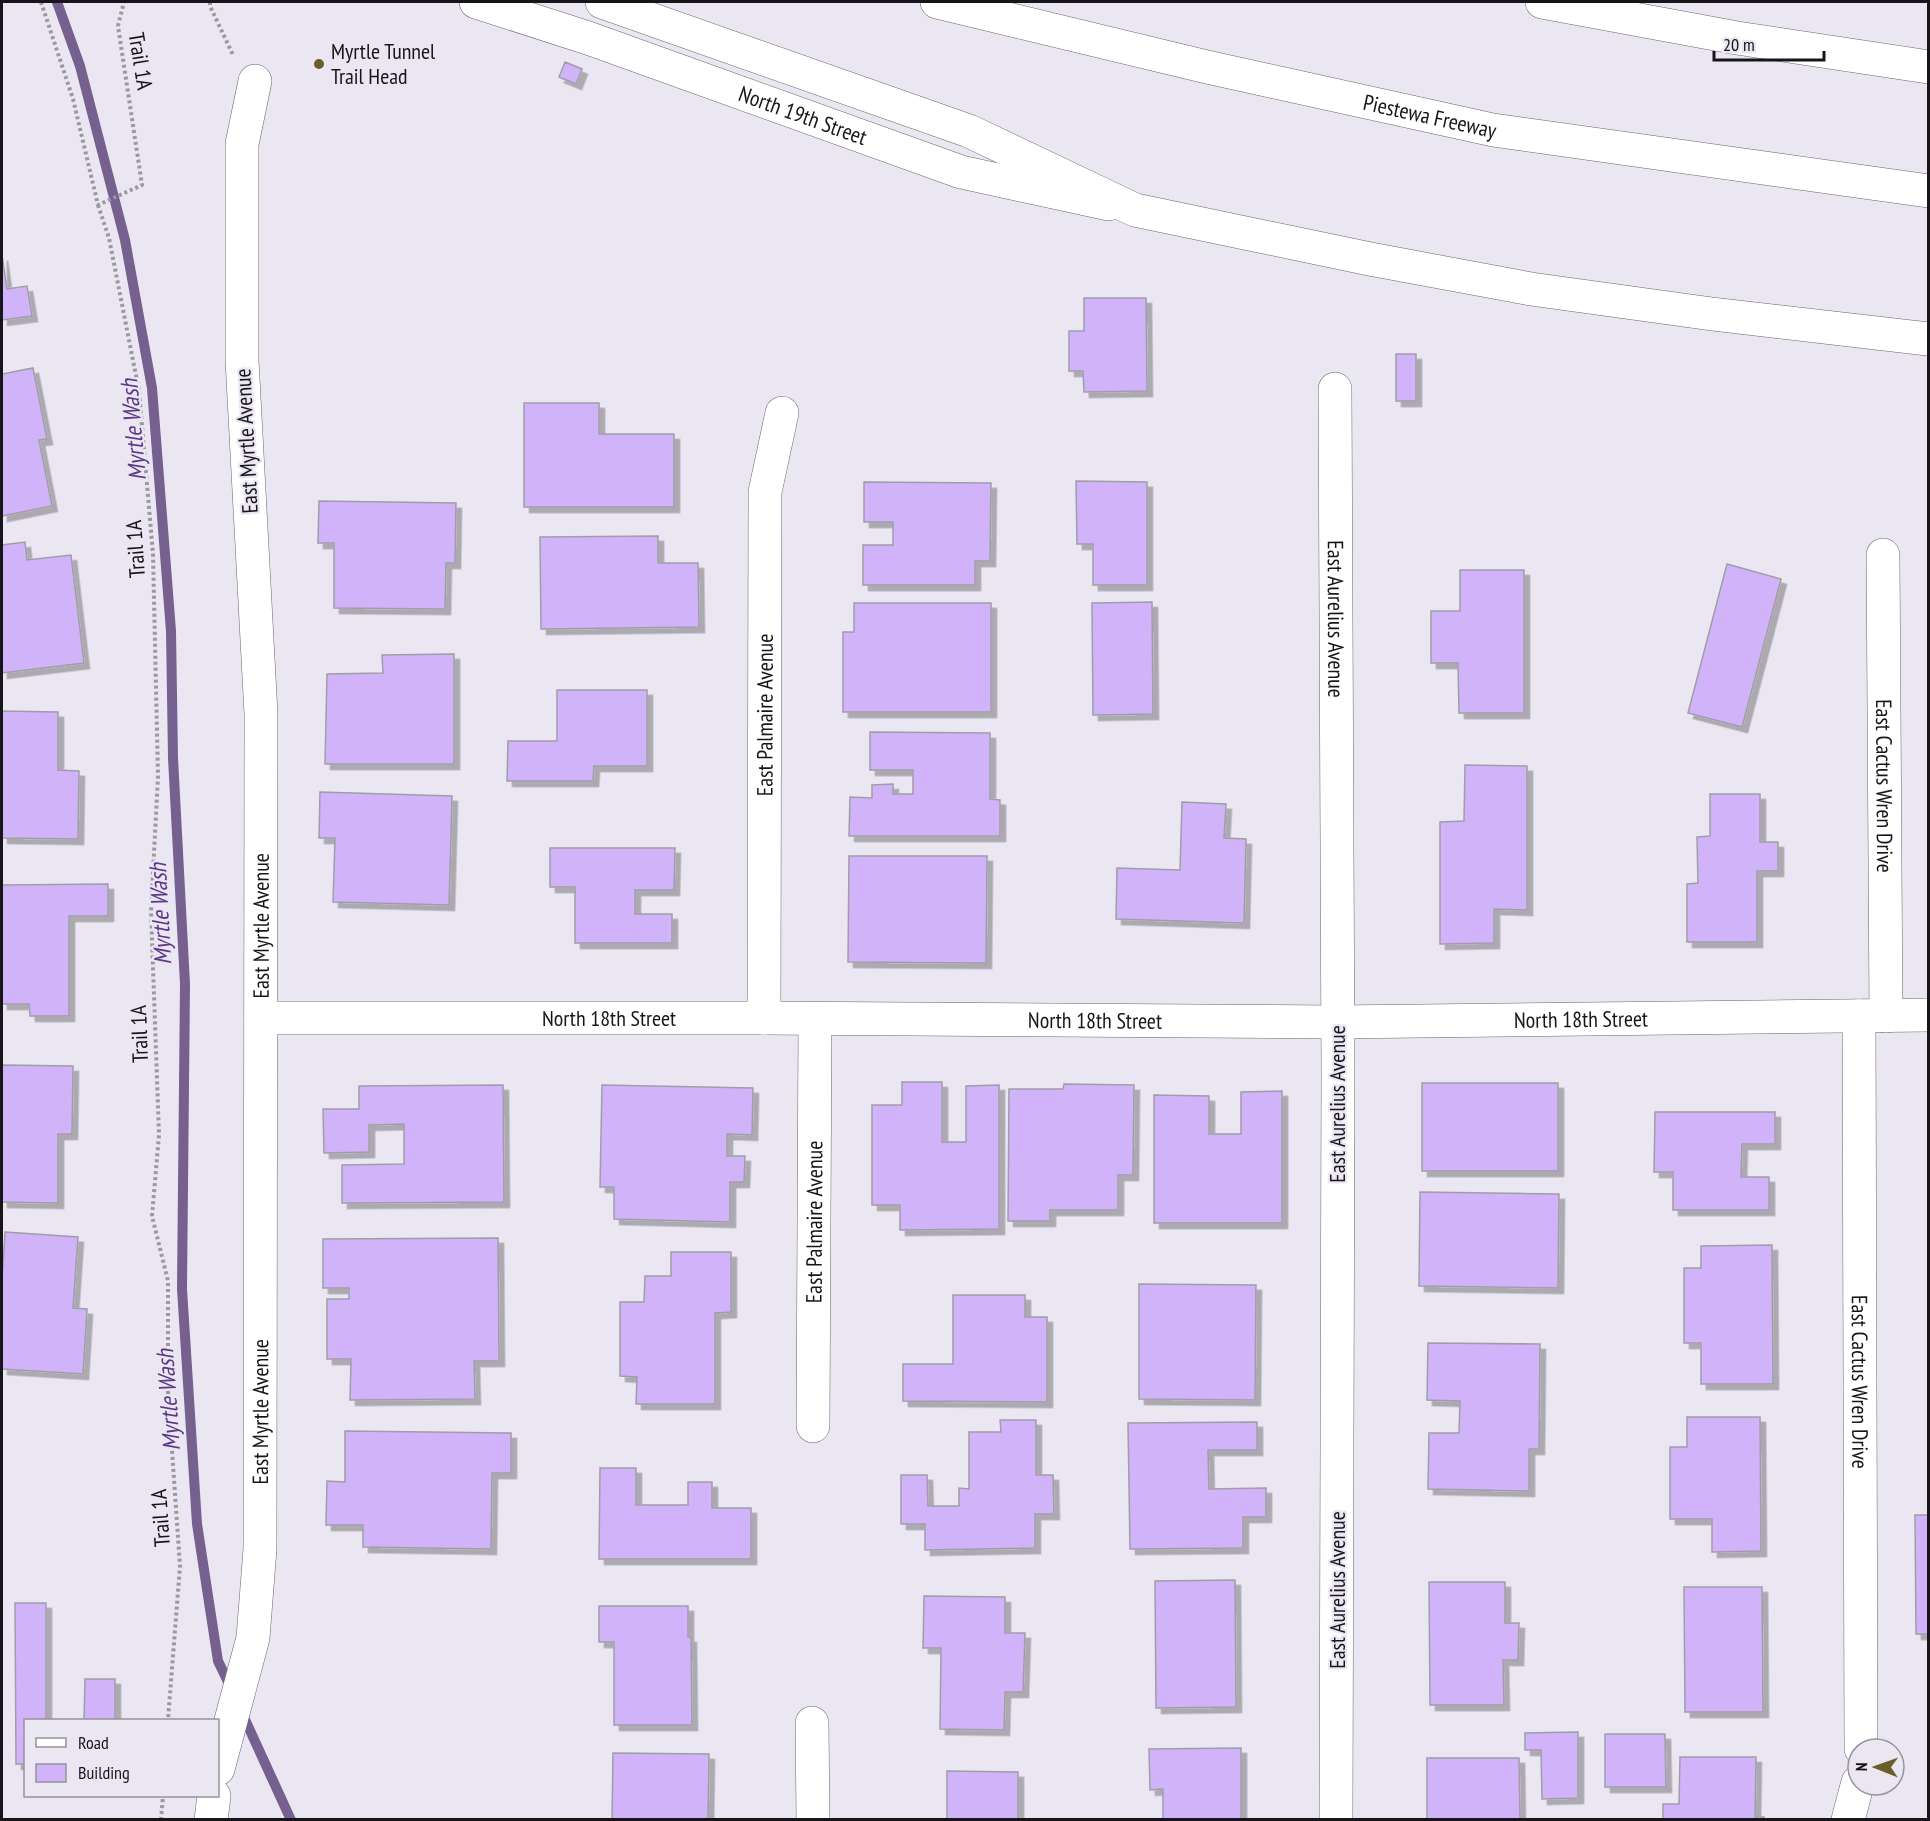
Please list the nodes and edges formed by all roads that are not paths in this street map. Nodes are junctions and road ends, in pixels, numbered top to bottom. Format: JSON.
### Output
{"nodes":[{"id":1,"x":476,"y":2,"type":"edge"},
{"id":2,"x":602,"y":2,"type":"edge"},
{"id":3,"x":937,"y":2,"type":"edge"},
{"id":4,"x":1542,"y":2,"type":"edge"},
{"id":5,"x":1929,"y":67,"type":"edge"},
{"id":6,"x":255,"y":81,"type":"road end"},
{"id":7,"x":1929,"y":191,"type":"edge"},
{"id":8,"x":1135,"y":210,"type":"junction"},
{"id":9,"x":1929,"y":339,"type":"edge"},
{"id":10,"x":1335,"y":389,"type":"dead end"},
{"id":11,"x":782,"y":413,"type":"dead end"},
{"id":12,"x":1883,"y":555,"type":"dead end"},
{"id":13,"x":1929,"y":1015,"type":"edge"},
{"id":14,"x":1873,"y":1016,"type":"junction"},
{"id":15,"x":261,"y":1018,"type":"junction"},
{"id":16,"x":764,"y":1018,"type":"junction"},
{"id":17,"x":815,"y":1019,"type":"junction"},
{"id":18,"x":1337,"y":1022,"type":"junction"},
{"id":19,"x":813,"y":1426,"type":"dead end"},
{"id":20,"x":812,"y":1723,"type":"dead end"},
{"id":21,"x":1861,"y":1737,"type":"edge"},
{"id":22,"x":219,"y":1765,"type":"edge"},
{"id":23,"x":213,"y":1797,"type":"edge"},
{"id":24,"x":1854,"y":1797,"type":"edge"},
{"id":25,"x":211,"y":1820,"type":"edge"},
{"id":26,"x":813,"y":1820,"type":"edge"},
{"id":27,"x":1336,"y":1820,"type":"edge"},
{"id":28,"x":1848,"y":1820,"type":"edge"}],
"edges":[{"from":1,"to":8,"type":"main road","name":"North 19th Street"},
{"from":2,"to":8,"type":"main road"},
{"from":3,"to":7,"type":"main road","name":"Piestewa Freeway"},
{"from":4,"to":5,"type":"main road"},
{"from":6,"to":15,"type":"main road","name":"East Myrtle Avenue"},
{"from":8,"to":9,"type":"main road"},
{"from":10,"to":18,"type":"main road","name":"East Aurelius Avenue"},
{"from":11,"to":16,"type":"main road","name":"East Palmaire Avenue"},
{"from":12,"to":14,"type":"main road","name":"East Cactus Wren Drive"},
{"from":13,"to":14,"type":"main road","name":"North 18th Street"},
{"from":14,"to":18,"type":"main road","name":"North 18th Street"},
{"from":14,"to":21,"type":"main road","name":"East Cactus Wren Drive"},
{"from":15,"to":16,"type":"main road","name":"North 18th Street"},
{"from":15,"to":22,"type":"main road","name":"East Myrtle Avenue"},
{"from":16,"to":17,"type":"main road","name":"North 18th Street"},
{"from":17,"to":18,"type":"main road","name":"North 18th Street"},
{"from":17,"to":19,"type":"main road","name":"East Palmaire Avenue"},
{"from":18,"to":27,"type":"main road","name":"East Aurelius Avenue"},
{"from":20,"to":26,"type":"main road"},
{"from":23,"to":25,"type":"main road"},
{"from":24,"to":28,"type":"main road"}]}
